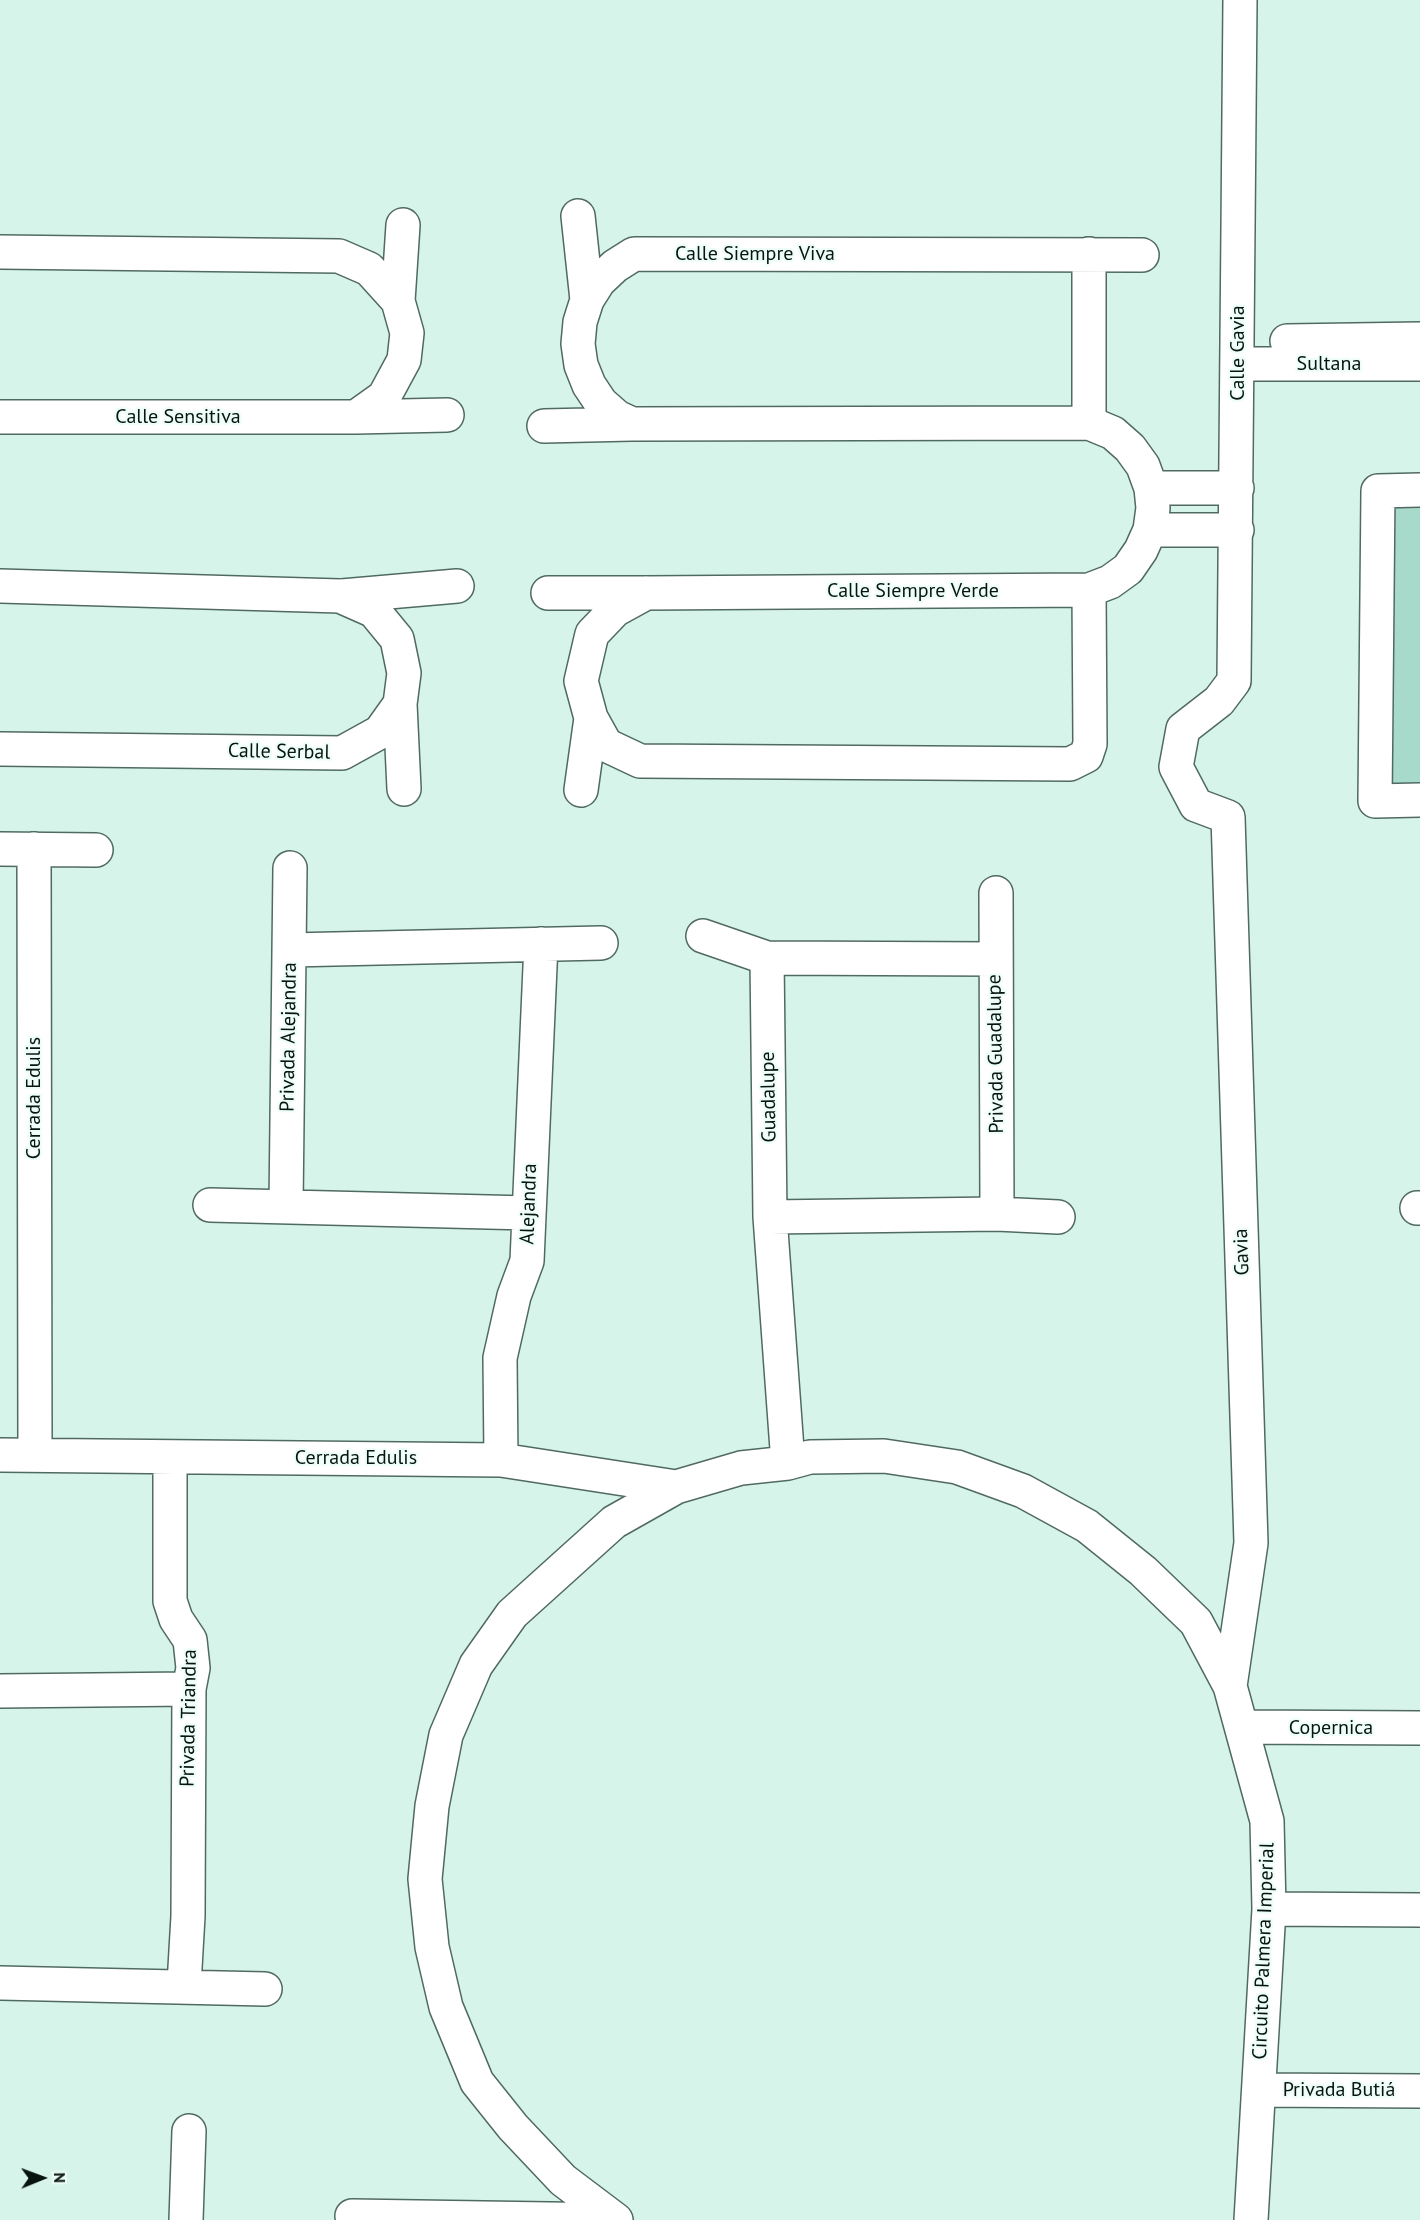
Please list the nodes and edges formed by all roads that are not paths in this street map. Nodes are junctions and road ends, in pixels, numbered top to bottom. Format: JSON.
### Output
{"nodes":[{"id":1,"x":1240,"y":0,"type":"edge"},
{"id":2,"x":578,"y":216,"type":"dead end"},
{"id":3,"x":403,"y":225,"type":"dead end"},
{"id":4,"x":0,"y":252,"type":"edge"},
{"id":5,"x":1089,"y":254,"type":"junction"},
{"id":6,"x":1142,"y":255,"type":"dead end"},
{"id":7,"x":587,"y":300,"type":"junction"},
{"id":8,"x":398,"y":301,"type":"junction"},
{"id":9,"x":1420,"y":339,"type":"edge"},
{"id":10,"x":1287,"y":341,"type":"dead end"},
{"id":11,"x":1238,"y":364,"type":"junction"},
{"id":12,"x":1420,"y":364,"type":"edge"},
{"id":13,"x":447,"y":415,"type":"dead end"},
{"id":14,"x":0,"y":417,"type":"edge"},
{"id":15,"x":356,"y":417,"type":"junction"},
{"id":16,"x":1089,"y":423,"type":"junction"},
{"id":17,"x":632,"y":424,"type":"junction"},
{"id":18,"x":544,"y":426,"type":"dead end"},
{"id":19,"x":1237,"y":488,"type":"junction"},
{"id":20,"x":1420,"y":490,"type":"edge"},
{"id":21,"x":1152,"y":509,"type":"junction"},
{"id":22,"x":1237,"y":530,"type":"junction"},
{"id":23,"x":0,"y":586,"type":"edge"},
{"id":24,"x":457,"y":586,"type":"dead end"},
{"id":25,"x":1089,"y":590,"type":"junction"},
{"id":26,"x":548,"y":592,"type":"dead end"},
{"id":27,"x":646,"y":593,"type":"junction"},
{"id":28,"x":340,"y":596,"type":"junction"},
{"id":29,"x":400,"y":704,"type":"junction"},
{"id":30,"x":591,"y":718,"type":"junction"},
{"id":31,"x":0,"y":749,"type":"edge"},
{"id":32,"x":404,"y":789,"type":"dead end"},
{"id":33,"x":581,"y":790,"type":"dead end"},
{"id":34,"x":1420,"y":800,"type":"edge"},
{"id":35,"x":1228,"y":817,"type":"joint"},
{"id":36,"x":0,"y":849,"type":"edge"},
{"id":37,"x":34,"y":849,"type":"junction"},
{"id":38,"x":96,"y":850,"type":"dead end"},
{"id":39,"x":290,"y":868,"type":"dead end"},
{"id":40,"x":996,"y":893,"type":"dead end"},
{"id":41,"x":703,"y":936,"type":"dead end"},
{"id":42,"x":601,"y":943,"type":"dead end"},
{"id":43,"x":541,"y":944,"type":"junction"},
{"id":44,"x":290,"y":950,"type":"junction"},
{"id":45,"x":767,"y":958,"type":"junction"},
{"id":46,"x":995,"y":958,"type":"junction"},
{"id":47,"x":210,"y":1205,"type":"dead end"},
{"id":48,"x":286,"y":1206,"type":"junction"},
{"id":49,"x":528,"y":1213,"type":"junction"},
{"id":50,"x":997,"y":1214,"type":"junction"},
{"id":51,"x":770,"y":1217,"type":"junction"},
{"id":52,"x":1058,"y":1217,"type":"dead end"},
{"id":53,"x":0,"y":1455,"type":"edge"},
{"id":54,"x":35,"y":1455,"type":"junction"},
{"id":55,"x":170,"y":1457,"type":"junction"},
{"id":56,"x":501,"y":1460,"type":"junction"},
{"id":57,"x":788,"y":1463,"type":"junction"},
{"id":58,"x":676,"y":1487,"type":"junction"},
{"id":59,"x":1230,"y":1686,"type":"junction"},
{"id":60,"x":189,"y":1689,"type":"junction"},
{"id":61,"x":0,"y":1691,"type":"edge"},
{"id":62,"x":1243,"y":1727,"type":"junction"},
{"id":63,"x":1420,"y":1728,"type":"edge"},
{"id":64,"x":1269,"y":1909,"type":"junction"},
{"id":65,"x":1420,"y":1910,"type":"edge"},
{"id":66,"x":0,"y":1983,"type":"edge"},
{"id":67,"x":184,"y":1985,"type":"junction"},
{"id":68,"x":265,"y":1989,"type":"dead end"},
{"id":69,"x":1259,"y":2090,"type":"junction"},
{"id":70,"x":1420,"y":2091,"type":"edge"},
{"id":71,"x":189,"y":2131,"type":"dead end"},
{"id":72,"x":352,"y":2216,"type":"dead end"},
{"id":73,"x":186,"y":2220,"type":"edge"},
{"id":74,"x":616,"y":2220,"type":"edge"},
{"id":75,"x":1251,"y":2220,"type":"edge"}],
"edges":[{"from":1,"to":11,"type":"street","name":"Calle Gavia"},
{"from":2,"to":7,"type":"street"},
{"from":3,"to":8,"type":"street"},
{"from":4,"to":8,"type":"street"},
{"from":5,"to":6,"type":"street","name":"Calle Siempre Viva"},
{"from":5,"to":7,"type":"street","name":"Calle Siempre Viva"},
{"from":5,"to":16,"type":"street"},
{"from":7,"to":17,"type":"street","name":"Calle Siempre Viva"},
{"from":8,"to":15,"type":"street"},
{"from":9,"to":10,"type":"street"},
{"from":11,"to":12,"type":"street","name":"Sultana"},
{"from":11,"to":19,"type":"street","name":"Calle Gavia"},
{"from":13,"to":15,"type":"street","name":"Calle Sensitiva"},
{"from":14,"to":15,"type":"street","name":"Calle Sensitiva"},
{"from":16,"to":17,"type":"street"},
{"from":16,"to":21,"type":"street"},
{"from":17,"to":18,"type":"street"},
{"from":19,"to":21,"type":"street"},
{"from":19,"to":22,"type":"street","name":"Calle Gavia"},
{"from":20,"to":34,"type":"street"},
{"from":21,"to":22,"type":"street"},
{"from":21,"to":25,"type":"street","name":"Calle Siempre Verde"},
{"from":22,"to":35,"type":"street","name":"Calle Gavia"},
{"from":23,"to":28,"type":"street","name":"Calle Serbal"},
{"from":24,"to":28,"type":"street","name":"Calle Serbal"},
{"from":25,"to":27,"type":"street","name":"Calle Siempre Verde"},
{"from":25,"to":30,"type":"street","name":"Calle Siempre Verde"},
{"from":26,"to":27,"type":"street","name":"Calle Siempre Verde"},
{"from":27,"to":30,"type":"street","name":"Calle Siempre Verde"},
{"from":28,"to":29,"type":"street","name":"Calle Serbal"},
{"from":29,"to":31,"type":"street","name":"Calle Serbal"},
{"from":29,"to":32,"type":"street"},
{"from":30,"to":33,"type":"street","name":"Calle Siempre Verde"},
{"from":35,"to":59,"type":"street","name":"Gavia"},
{"from":36,"to":37,"type":"street"},
{"from":37,"to":38,"type":"street"},
{"from":37,"to":54,"type":"street","name":"Cerrada Edulis"},
{"from":39,"to":44,"type":"street","name":"Privada Alejandra"},
{"from":40,"to":46,"type":"street","name":"Privada Guadalupe"},
{"from":41,"to":45,"type":"street"},
{"from":42,"to":43,"type":"street"},
{"from":43,"to":44,"type":"street"},
{"from":43,"to":49,"type":"street","name":"Alejandra"},
{"from":44,"to":48,"type":"street","name":"Privada Alejandra"},
{"from":45,"to":46,"type":"street"},
{"from":45,"to":51,"type":"street","name":"Guadalupe"},
{"from":46,"to":50,"type":"street","name":"Privada Guadalupe"},
{"from":47,"to":48,"type":"street"},
{"from":48,"to":49,"type":"street"},
{"from":49,"to":56,"type":"street","name":"Alejandra"},
{"from":50,"to":51,"type":"street"},
{"from":50,"to":52,"type":"street"},
{"from":51,"to":57,"type":"street","name":"Guadalupe"},
{"from":53,"to":54,"type":"street","name":"Cerrada Edulis"},
{"from":54,"to":55,"type":"street","name":"Cerrada Edulis"},
{"from":55,"to":56,"type":"street","name":"Cerrada Edulis"},
{"from":55,"to":60,"type":"street","name":"Privada Triandra"},
{"from":56,"to":58,"type":"street","name":"Cerrada Edulis"},
{"from":57,"to":58,"type":"street","name":"Circuito Palmera Imperial"},
{"from":57,"to":59,"type":"street","name":"Circuito Palmera Imperial"},
{"from":58,"to":74,"type":"street","name":"Circuito Palmera Imperial"},
{"from":59,"to":62,"type":"street","name":"Circuito Palmera Imperial"},
{"from":60,"to":61,"type":"street"},
{"from":60,"to":67,"type":"street","name":"Privada Triandra"},
{"from":62,"to":63,"type":"street","name":"Copernica"},
{"from":62,"to":64,"type":"street","name":"Circuito Palmera Imperial"},
{"from":64,"to":65,"type":"street"},
{"from":64,"to":69,"type":"street","name":"Circuito Palmera Imperial"},
{"from":66,"to":67,"type":"street"},
{"from":67,"to":68,"type":"street"},
{"from":69,"to":70,"type":"street","name":"Privada Butiá"},
{"from":69,"to":75,"type":"street","name":"Circuito Palmera Imperial"},
{"from":71,"to":73,"type":"street"},
{"from":72,"to":74,"type":"street"}]}
